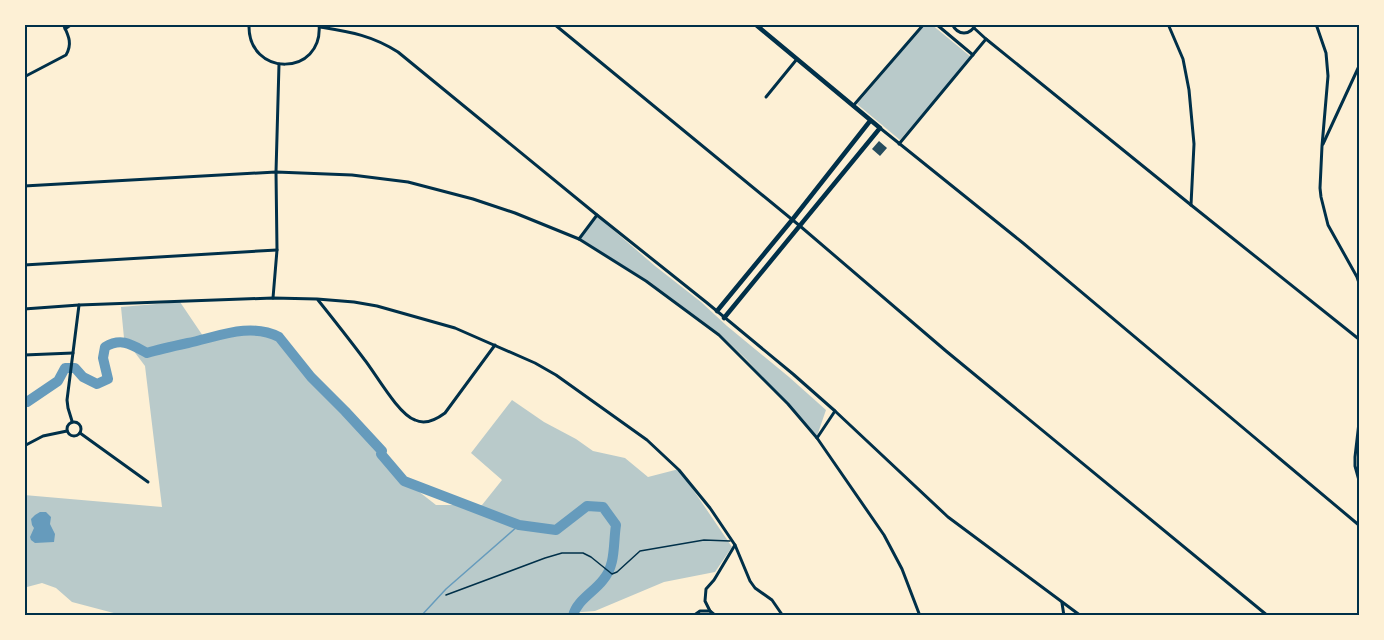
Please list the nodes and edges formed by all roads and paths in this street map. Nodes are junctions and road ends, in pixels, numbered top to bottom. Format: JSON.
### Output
{"nodes":[{"id":1,"x":63,"y":24,"type":"edge"},
{"id":2,"x":72,"y":24,"type":"edge"},
{"id":3,"x":249,"y":24,"type":"edge"},
{"id":4,"x":554,"y":24,"type":"edge"},
{"id":5,"x":755,"y":24,"type":"edge"},
{"id":6,"x":924,"y":24,"type":"edge"},
{"id":7,"x":936,"y":24,"type":"edge"},
{"id":8,"x":952,"y":24,"type":"edge"},
{"id":9,"x":1168,"y":24,"type":"edge"},
{"id":10,"x":1316,"y":24,"type":"edge"},
{"id":11,"x":320,"y":26,"type":"edge"},
{"id":12,"x":975,"y":26,"type":"edge"},
{"id":13,"x":65,"y":29,"type":"junction"},
{"id":14,"x":956,"y":30,"type":"junction"},
{"id":15,"x":952,"y":37,"type":"junction"},
{"id":16,"x":987,"y":39,"type":"junction"},
{"id":17,"x":973,"y":55,"type":"junction"},
{"id":18,"x":797,"y":59,"type":"junction"},
{"id":19,"x":279,"y":64,"type":"junction"},
{"id":20,"x":1360,"y":64,"type":"edge"},
{"id":21,"x":24,"y":77,"type":"edge"},
{"id":22,"x":766,"y":97,"type":"dead end"},
{"id":23,"x":853,"y":106,"type":"junction"},
{"id":24,"x":870,"y":121,"type":"junction"},
{"id":25,"x":880,"y":129,"type":"junction"},
{"id":26,"x":899,"y":144,"type":"junction"},
{"id":27,"x":1322,"y":146,"type":"junction"},
{"id":28,"x":276,"y":172,"type":"junction"},
{"id":29,"x":24,"y":186,"type":"edge"},
{"id":30,"x":1191,"y":205,"type":"junction"},
{"id":31,"x":597,"y":215,"type":"junction"},
{"id":32,"x":792,"y":220,"type":"junction"},
{"id":33,"x":800,"y":226,"type":"junction"},
{"id":34,"x":579,"y":239,"type":"junction"},
{"id":35,"x":277,"y":250,"type":"junction"},
{"id":36,"x":24,"y":265,"type":"edge"},
{"id":37,"x":1360,"y":286,"type":"edge"},
{"id":38,"x":273,"y":298,"type":"junction"},
{"id":39,"x":317,"y":299,"type":"junction"},
{"id":40,"x":79,"y":305,"type":"junction"},
{"id":41,"x":24,"y":309,"type":"edge"},
{"id":42,"x":717,"y":311,"type":"junction"},
{"id":43,"x":724,"y":318,"type":"junction"},
{"id":44,"x":1360,"y":340,"type":"edge"},
{"id":45,"x":495,"y":345,"type":"junction"},
{"id":46,"x":73,"y":353,"type":"junction"},
{"id":47,"x":24,"y":355,"type":"edge"},
{"id":48,"x":835,"y":411,"type":"junction"},
{"id":49,"x":1360,"y":414,"type":"edge"},
{"id":50,"x":72,"y":421,"type":"junction"},
{"id":51,"x":67,"y":431,"type":"junction"},
{"id":52,"x":80,"y":433,"type":"junction"},
{"id":53,"x":817,"y":438,"type":"junction"},
{"id":54,"x":24,"y":446,"type":"edge"},
{"id":55,"x":148,"y":482,"type":"dead end"},
{"id":56,"x":1360,"y":484,"type":"edge"},
{"id":57,"x":1360,"y":526,"type":"edge"},
{"id":58,"x":734,"y":543,"type":"junction"},
{"id":59,"x":446,"y":595,"type":"dead end"},
{"id":60,"x":1062,"y":602,"type":"junction"},
{"id":61,"x":710,"y":611,"type":"junction"},
{"id":62,"x":693,"y":616,"type":"edge"},
{"id":63,"x":716,"y":616,"type":"edge"},
{"id":64,"x":783,"y":616,"type":"edge"},
{"id":65,"x":920,"y":616,"type":"edge"},
{"id":66,"x":1065,"y":616,"type":"edge"},
{"id":67,"x":1081,"y":616,"type":"edge"},
{"id":68,"x":1268,"y":616,"type":"edge"}],
"edges":[{"from":1,"to":13,"type":"street"},
{"from":2,"to":13,"type":"street"},
{"from":3,"to":19,"type":"street"},
{"from":4,"to":32,"type":"street"},
{"from":5,"to":18,"type":"street"},
{"from":6,"to":23,"type":"street"},
{"from":7,"to":15,"type":"street"},
{"from":8,"to":14,"type":"street"},
{"from":9,"to":30,"type":"street"},
{"from":10,"to":27,"type":"street"},
{"from":11,"to":19,"type":"street"},
{"from":11,"to":31,"type":"street"},
{"from":12,"to":14,"type":"street"},
{"from":12,"to":16,"type":"street"},
{"from":13,"to":21,"type":"street"},
{"from":14,"to":15,"type":"street"},
{"from":15,"to":17,"type":"street"},
{"from":16,"to":17,"type":"street"},
{"from":16,"to":30,"type":"street"},
{"from":17,"to":26,"type":"street"},
{"from":18,"to":22,"type":"street"},
{"from":18,"to":23,"type":"street"},
{"from":19,"to":28,"type":"street"},
{"from":20,"to":27,"type":"street"},
{"from":23,"to":24,"type":"street"},
{"from":24,"to":25,"type":"street"},
{"from":24,"to":32,"type":"street"},
{"from":25,"to":26,"type":"street"},
{"from":25,"to":33,"type":"street"},
{"from":26,"to":57,"type":"street"},
{"from":27,"to":37,"type":"street"},
{"from":28,"to":29,"type":"street"},
{"from":28,"to":34,"type":"street"},
{"from":28,"to":35,"type":"street"},
{"from":30,"to":44,"type":"street"},
{"from":31,"to":34,"type":"street"},
{"from":31,"to":42,"type":"street"},
{"from":32,"to":33,"type":"street"},
{"from":32,"to":42,"type":"street"},
{"from":33,"to":43,"type":"street"},
{"from":33,"to":68,"type":"street"},
{"from":34,"to":53,"type":"street"},
{"from":35,"to":36,"type":"street"},
{"from":35,"to":38,"type":"street"},
{"from":38,"to":39,"type":"street"},
{"from":38,"to":40,"type":"street"},
{"from":39,"to":45,"type":"street"},
{"from":39,"to":45,"type":"street"},
{"from":40,"to":41,"type":"street"},
{"from":40,"to":46,"type":"street"},
{"from":42,"to":43,"type":"street"},
{"from":43,"to":48,"type":"street"},
{"from":45,"to":58,"type":"street"},
{"from":46,"to":47,"type":"street"},
{"from":46,"to":50,"type":"street"},
{"from":48,"to":53,"type":"street"},
{"from":48,"to":60,"type":"street"},
{"from":49,"to":56,"type":"street"},
{"from":50,"to":51,"type":"street"},
{"from":50,"to":52,"type":"street"},
{"from":51,"to":52,"type":"street"},
{"from":51,"to":54,"type":"street"},
{"from":52,"to":55,"type":"street"},
{"from":53,"to":65,"type":"street"},
{"from":58,"to":59,"type":"lane"},
{"from":58,"to":61,"type":"street"},
{"from":58,"to":64,"type":"street"},
{"from":60,"to":66,"type":"street"},
{"from":60,"to":67,"type":"street"},
{"from":61,"to":62,"type":"street"},
{"from":61,"to":63,"type":"street"}]}
